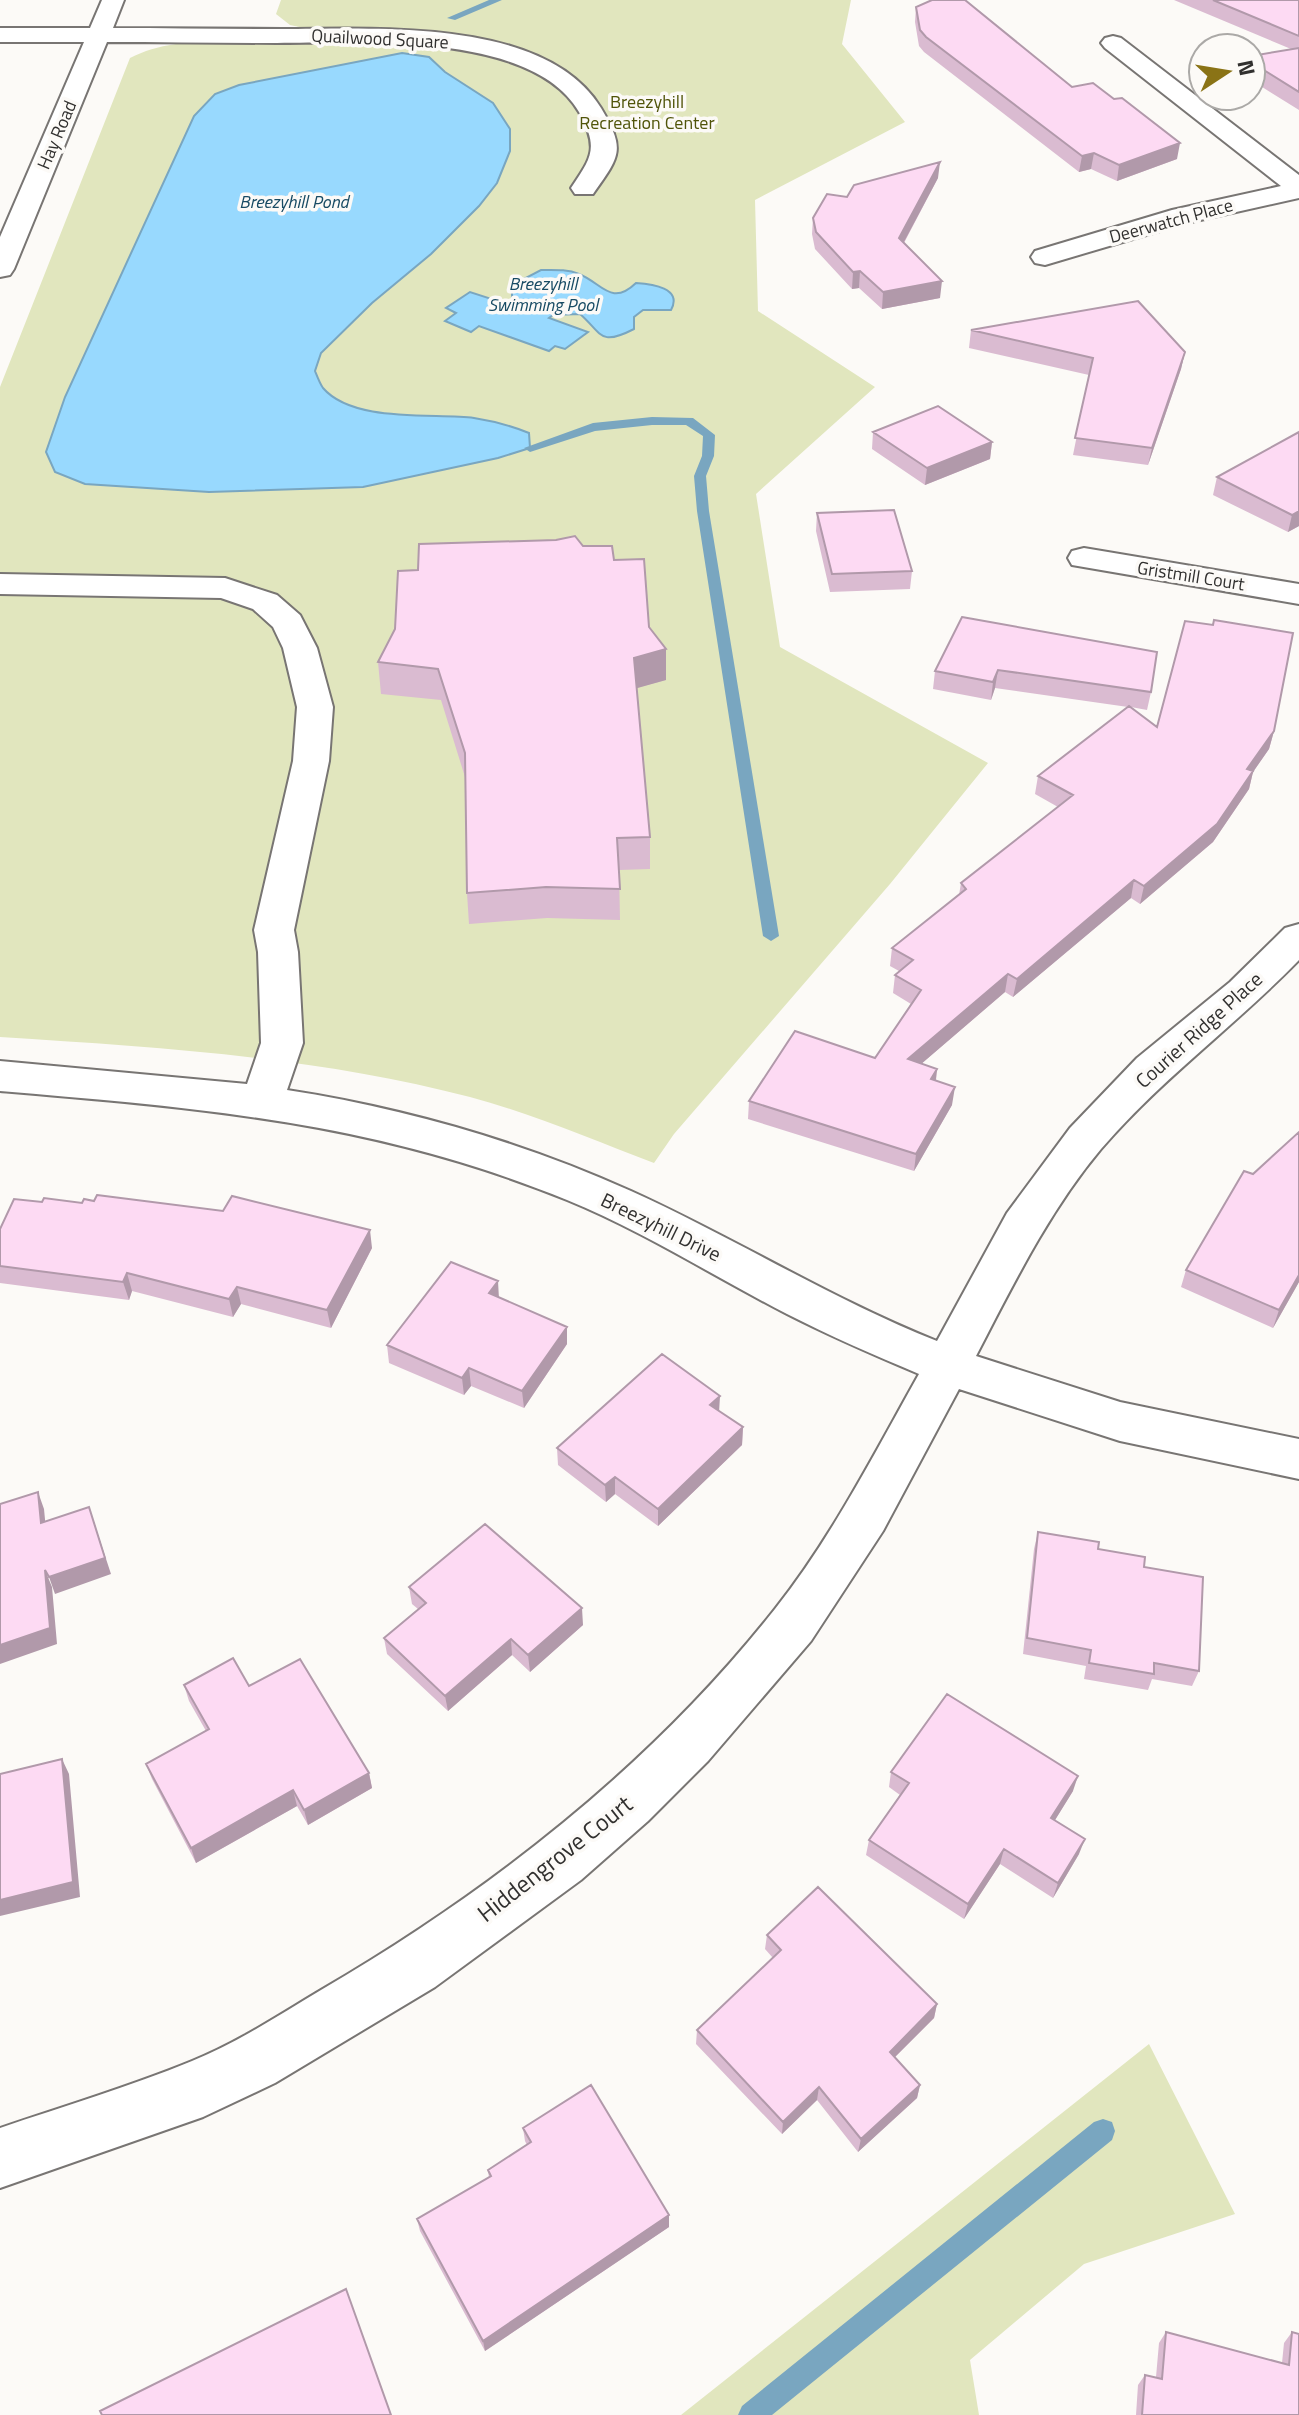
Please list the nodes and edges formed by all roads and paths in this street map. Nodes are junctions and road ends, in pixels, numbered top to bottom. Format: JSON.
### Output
{"nodes":[{"id":1,"x":113,"y":0,"type":"edge"},
{"id":2,"x":264,"y":12,"type":"dead end"},
{"id":3,"x":0,"y":35,"type":"edge"},
{"id":4,"x":253,"y":35,"type":"junction"},
{"id":5,"x":99,"y":36,"type":"junction"},
{"id":6,"x":1113,"y":43,"type":"dead end"},
{"id":7,"x":584,"y":188,"type":"dead end"},
{"id":8,"x":1299,"y":189,"type":"edge"},
{"id":9,"x":1045,"y":257,"type":"dead end"},
{"id":10,"x":0,"y":269,"type":"edge"},
{"id":11,"x":1084,"y":558,"type":"dead end"},
{"id":12,"x":0,"y":584,"type":"edge"},
{"id":13,"x":1299,"y":594,"type":"edge"},
{"id":14,"x":1299,"y":937,"type":"edge"},
{"id":15,"x":0,"y":1076,"type":"edge"},
{"id":16,"x":262,"y":1101,"type":"junction"},
{"id":17,"x":947,"y":1367,"type":"junction"},
{"id":18,"x":1299,"y":1459,"type":"edge"},
{"id":19,"x":0,"y":2158,"type":"edge"}],
"edges":[{"from":1,"to":5,"type":"street","name":"Hay Road"},
{"from":2,"to":4,"type":"street"},
{"from":3,"to":5,"type":"street","name":"Quailwood Square"},
{"from":4,"to":5,"type":"street","name":"Quailwood Square"},
{"from":4,"to":7,"type":"street","name":"Quailwood Square"},
{"from":5,"to":10,"type":"street","name":"Hay Road"},
{"from":6,"to":8,"type":"street"},
{"from":8,"to":9,"type":"street","name":"Deerwatch Place"},
{"from":11,"to":13,"type":"street","name":"Gristmill Court"},
{"from":12,"to":16,"type":"street"},
{"from":14,"to":17,"type":"street","name":"Courier Ridge Place"},
{"from":15,"to":16,"type":"street","name":"Breezyhill Drive"},
{"from":16,"to":17,"type":"street","name":"Breezyhill Drive"},
{"from":17,"to":18,"type":"street","name":"Breezyhill Drive"},
{"from":17,"to":19,"type":"street","name":"Hiddengrove Court"}]}
